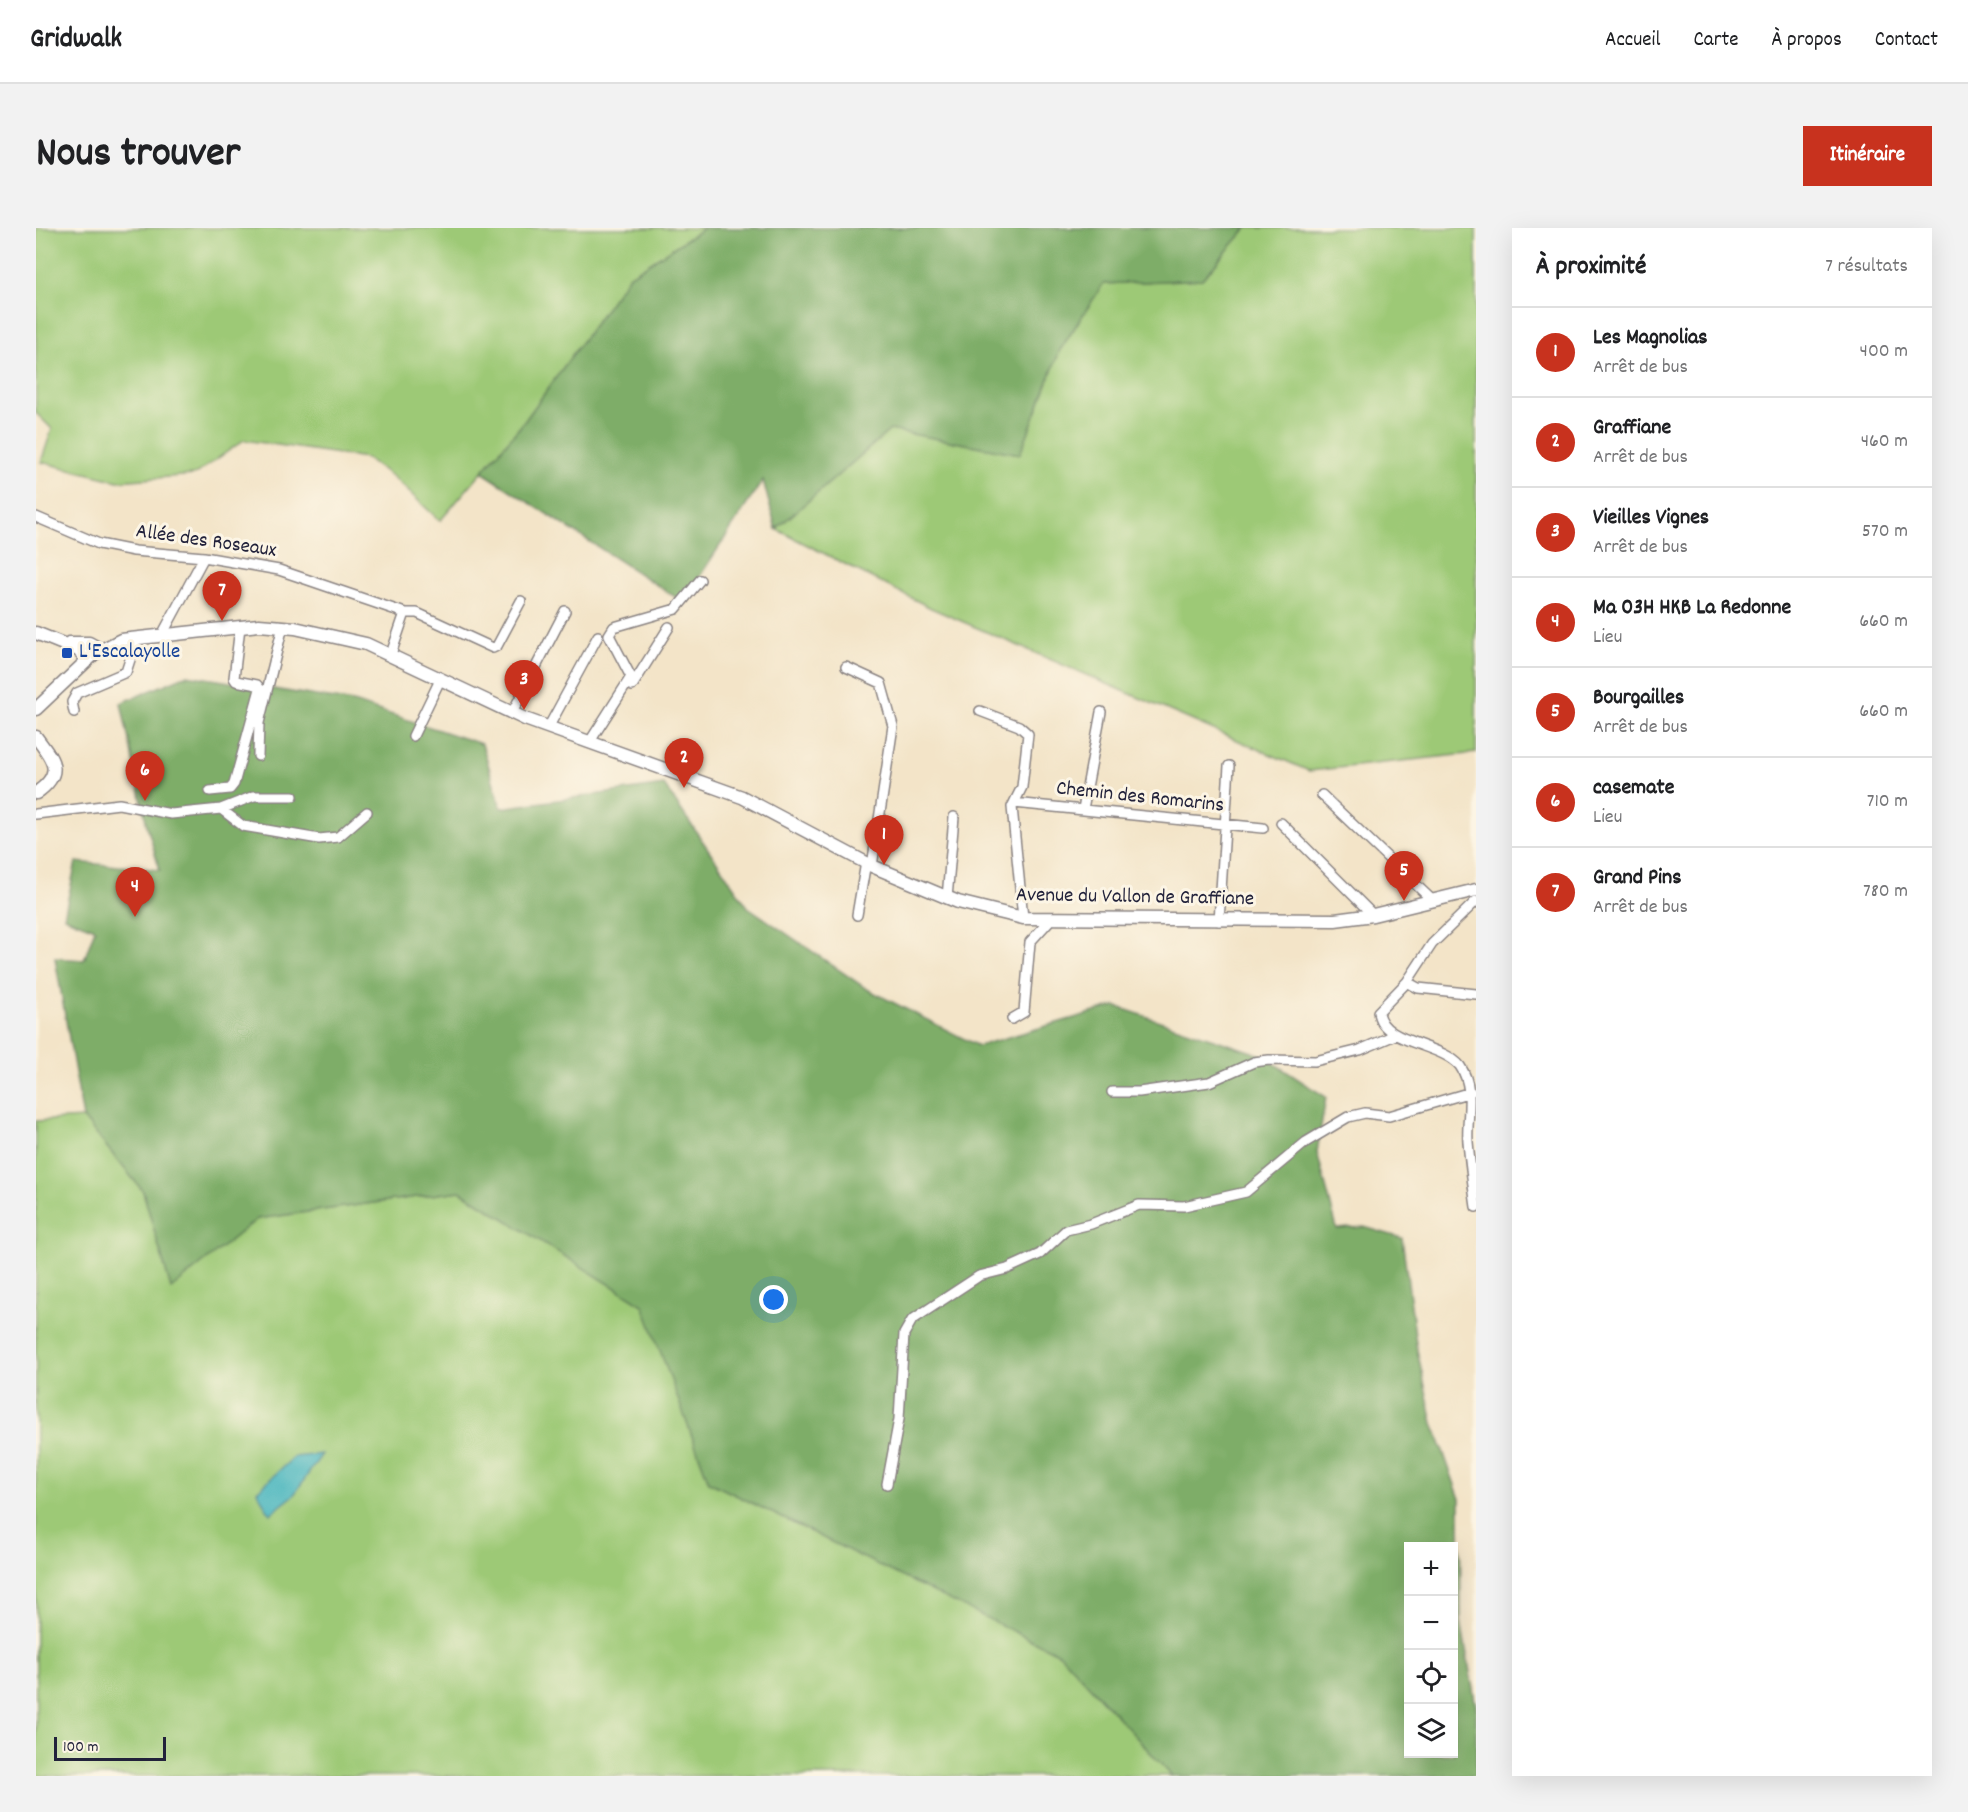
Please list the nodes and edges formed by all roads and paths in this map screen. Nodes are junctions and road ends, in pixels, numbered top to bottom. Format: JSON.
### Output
{"nodes":[{"id":1,"x":36,"y":517,"type":"edge"},
{"id":2,"x":204,"y":557,"type":"junction"},
{"id":3,"x":700,"y":579,"type":"dead end"},
{"id":4,"x":521,"y":601,"type":"dead end"},
{"id":5,"x":565,"y":611,"type":"dead end"},
{"id":6,"x":405,"y":613,"type":"junction"},
{"id":7,"x":283,"y":626,"type":"junction"},
{"id":8,"x":240,"y":627,"type":"junction"},
{"id":9,"x":669,"y":627,"type":"dead end"},
{"id":10,"x":36,"y":633,"type":"edge"},
{"id":11,"x":162,"y":635,"type":"junction"},
{"id":12,"x":598,"y":636,"type":"dead end"},
{"id":13,"x":137,"y":638,"type":"junction"},
{"id":14,"x":62,"y":643,"type":"junction"},
{"id":15,"x":100,"y":649,"type":"junction"},
{"id":16,"x":391,"y":654,"type":"junction"},
{"id":17,"x":88,"y":659,"type":"junction"},
{"id":18,"x":846,"y":667,"type":"dead end"},
{"id":19,"x":440,"y":680,"type":"junction"},
{"id":20,"x":36,"y":709,"type":"edge"},
{"id":21,"x":980,"y":711,"type":"dead end"},
{"id":22,"x":74,"y":712,"type":"dead end"},
{"id":23,"x":1101,"y":712,"type":"dead end"},
{"id":24,"x":512,"y":713,"type":"junction"},
{"id":25,"x":548,"y":728,"type":"junction"},
{"id":26,"x":413,"y":736,"type":"dead end"},
{"id":27,"x":36,"y":737,"type":"edge"},
{"id":28,"x":593,"y":744,"type":"junction"},
{"id":29,"x":258,"y":756,"type":"dead end"},
{"id":30,"x":1229,"y":766,"type":"dead end"},
{"id":31,"x":210,"y":790,"type":"dead end"},
{"id":32,"x":36,"y":793,"type":"edge"},
{"id":33,"x":1322,"y":795,"type":"dead end"},
{"id":34,"x":293,"y":796,"type":"dead end"},
{"id":35,"x":1014,"y":802,"type":"junction"},
{"id":36,"x":1083,"y":808,"type":"junction"},
{"id":37,"x":221,"y":809,"type":"junction"},
{"id":38,"x":367,"y":812,"type":"dead end"},
{"id":39,"x":36,"y":814,"type":"edge"},
{"id":40,"x":954,"y":817,"type":"dead end"},
{"id":41,"x":1281,"y":823,"type":"dead end"},
{"id":42,"x":1224,"y":826,"type":"junction"},
{"id":43,"x":1263,"y":828,"type":"dead end"},
{"id":44,"x":869,"y":864,"type":"junction"},
{"id":45,"x":1476,"y":883,"type":"edge"},
{"id":46,"x":1476,"y":890,"type":"edge"},
{"id":47,"x":947,"y":898,"type":"junction"},
{"id":48,"x":1432,"y":899,"type":"junction"},
{"id":49,"x":1476,"y":901,"type":"edge"},
{"id":50,"x":857,"y":915,"type":"dead end"},
{"id":51,"x":1373,"y":915,"type":"junction"},
{"id":52,"x":1023,"y":918,"type":"junction"},
{"id":53,"x":1051,"y":919,"type":"junction"},
{"id":54,"x":1219,"y":921,"type":"junction"},
{"id":55,"x":1407,"y":982,"type":"junction"},
{"id":56,"x":1476,"y":994,"type":"edge"},
{"id":57,"x":1012,"y":1019,"type":"dead end"},
{"id":58,"x":1395,"y":1035,"type":"junction"},
{"id":59,"x":1112,"y":1092,"type":"dead end"},
{"id":60,"x":1471,"y":1092,"type":"junction"},
{"id":61,"x":1476,"y":1207,"type":"edge"},
{"id":62,"x":887,"y":1484,"type":"dead end"}],
"edges":[{"from":1,"to":2,"type":"street","name":"Allée des Roseaux"},
{"from":2,"to":6,"type":"street","name":"Allée des Roseaux"},
{"from":2,"to":11,"type":"street"},
{"from":3,"to":28,"type":"street"},
{"from":4,"to":6,"type":"street","name":"Allée des Roseaux"},
{"from":5,"to":24,"type":"street"},
{"from":6,"to":16,"type":"street"},
{"from":7,"to":8,"type":"street","name":"Avenue du Vallon de Graffiane"},
{"from":7,"to":16,"type":"street","name":"Avenue du Vallon de Graffiane"},
{"from":7,"to":29,"type":"street"},
{"from":8,"to":11,"type":"street","name":"Avenue du Vallon de Graffiane"},
{"from":8,"to":31,"type":"street"},
{"from":9,"to":28,"type":"street"},
{"from":10,"to":14,"type":"street"},
{"from":11,"to":13,"type":"street","name":"Avenue du Vallon de Graffiane"},
{"from":12,"to":25,"type":"street"},
{"from":13,"to":15,"type":"street","name":"Avenue du Vallon de Graffiane"},
{"from":13,"to":22,"type":"street"},
{"from":14,"to":15,"type":"street"},
{"from":14,"to":17,"type":"street"},
{"from":15,"to":17,"type":"street","name":"Avenue du Vallon de Graffiane"},
{"from":16,"to":19,"type":"street","name":"Avenue du Vallon de Graffiane"},
{"from":17,"to":20,"type":"street","name":"Avenue du Vallon de Graffiane"},
{"from":18,"to":44,"type":"street"},
{"from":19,"to":24,"type":"street","name":"Avenue du Vallon de Graffiane"},
{"from":19,"to":26,"type":"street"},
{"from":21,"to":35,"type":"street"},
{"from":23,"to":36,"type":"street"},
{"from":24,"to":25,"type":"street","name":"Avenue du Vallon de Graffiane"},
{"from":25,"to":28,"type":"street","name":"Avenue du Vallon de Graffiane"},
{"from":27,"to":32,"type":"street"},
{"from":28,"to":44,"type":"street","name":"Avenue du Vallon de Graffiane"},
{"from":30,"to":42,"type":"street"},
{"from":33,"to":48,"type":"street"},
{"from":34,"to":37,"type":"street"},
{"from":35,"to":36,"type":"street","name":"Chemin des Romarins"},
{"from":35,"to":52,"type":"street"},
{"from":36,"to":42,"type":"street","name":"Chemin des Romarins"},
{"from":37,"to":38,"type":"street"},
{"from":37,"to":39,"type":"street"},
{"from":40,"to":47,"type":"street"},
{"from":41,"to":51,"type":"street"},
{"from":42,"to":43,"type":"street","name":"Chemin des Romarins"},
{"from":42,"to":54,"type":"street"},
{"from":44,"to":47,"type":"street","name":"Avenue du Vallon de Graffiane"},
{"from":44,"to":50,"type":"street"},
{"from":45,"to":48,"type":"street","name":"Avenue du Vallon de Graffiane"},
{"from":46,"to":48,"type":"street","name":"Avenue du Vallon de Graffiane"},
{"from":47,"to":52,"type":"street","name":"Avenue du Vallon de Graffiane"},
{"from":48,"to":51,"type":"street","name":"Avenue du Vallon de Graffiane"},
{"from":49,"to":55,"type":"street"},
{"from":51,"to":54,"type":"street","name":"Avenue du Vallon de Graffiane"},
{"from":52,"to":53,"type":"street","name":"Avenue du Vallon de Graffiane"},
{"from":53,"to":54,"type":"street","name":"Avenue du Vallon de Graffiane"},
{"from":53,"to":57,"type":"street"},
{"from":55,"to":56,"type":"street"},
{"from":55,"to":58,"type":"street"},
{"from":58,"to":59,"type":"street"},
{"from":58,"to":60,"type":"street"},
{"from":60,"to":61,"type":"street"},
{"from":60,"to":62,"type":"street"}]}
